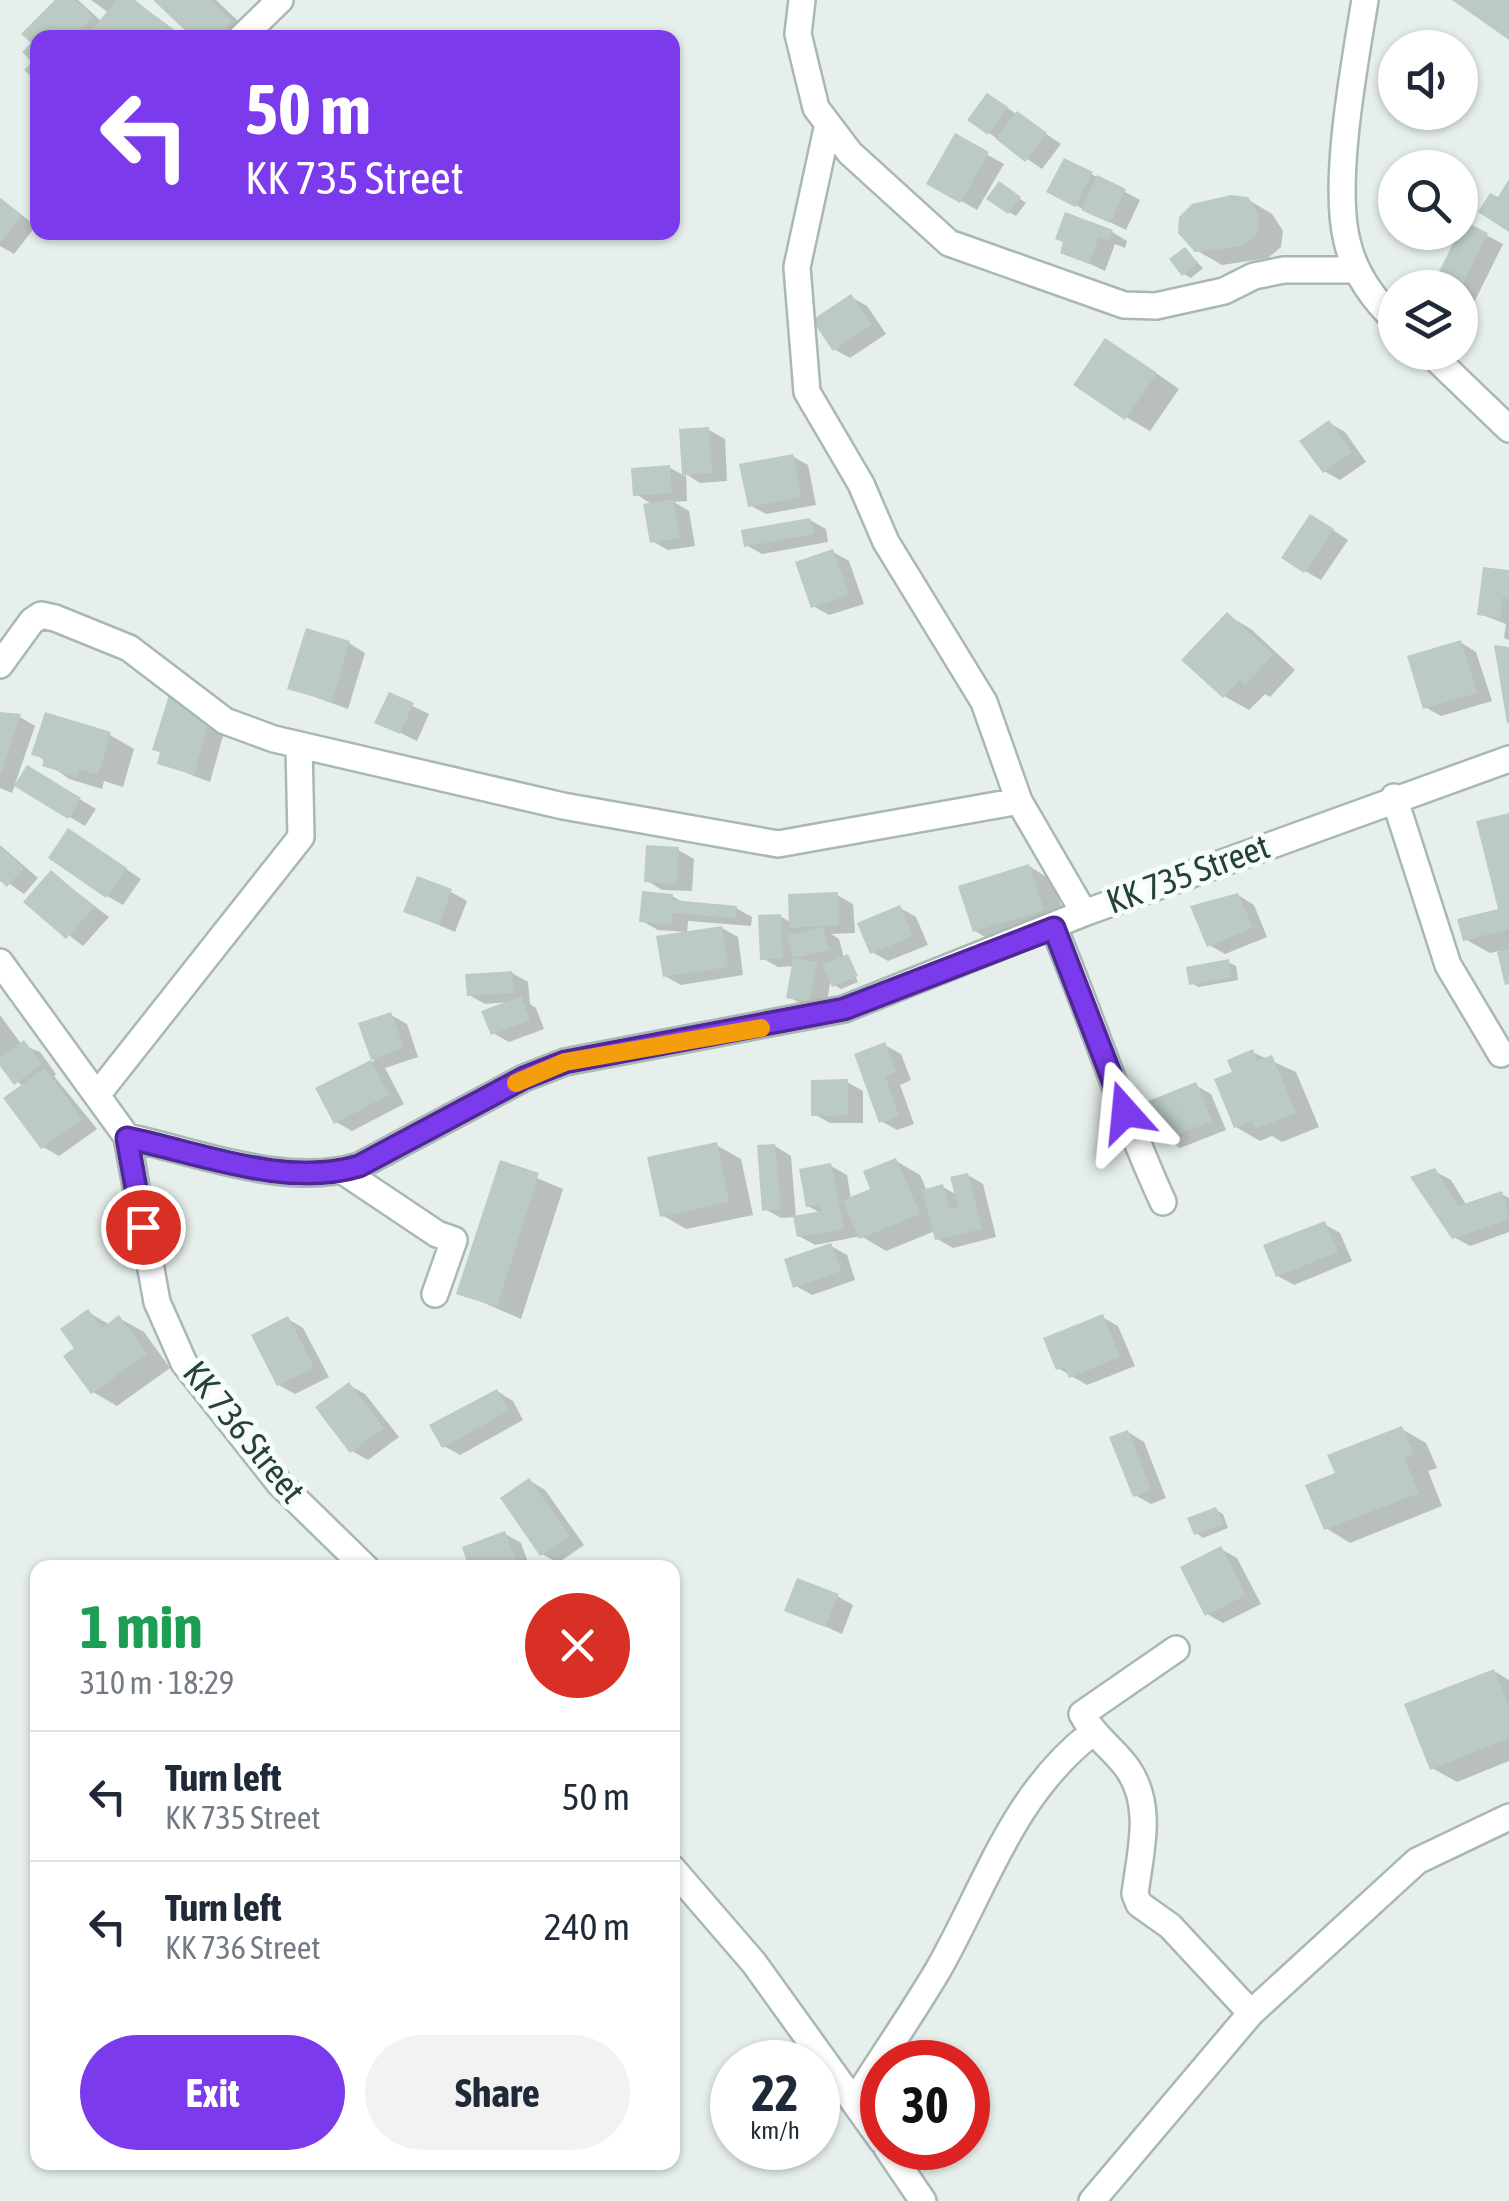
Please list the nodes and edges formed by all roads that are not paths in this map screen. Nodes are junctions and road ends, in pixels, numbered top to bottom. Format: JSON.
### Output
{"nodes":[{"id":1,"x":280,"y":0,"type":"edge"},
{"id":2,"x":802,"y":0,"type":"edge"},
{"id":3,"x":1365,"y":0,"type":"edge"},
{"id":4,"x":249,"y":30,"type":"edge"},
{"id":5,"x":828,"y":124,"type":"junction"},
{"id":6,"x":1357,"y":270,"type":"junction"},
{"id":7,"x":1378,"y":298,"type":"edge"},
{"id":8,"x":1447,"y":370,"type":"edge"},
{"id":9,"x":1509,"y":430,"type":"edge"},
{"id":10,"x":0,"y":665,"type":"edge"},
{"id":11,"x":298,"y":745,"type":"junction"},
{"id":12,"x":1509,"y":759,"type":"edge"},
{"id":13,"x":1394,"y":798,"type":"junction"},
{"id":14,"x":1019,"y":802,"type":"junction"},
{"id":15,"x":1084,"y":913,"type":"junction"},
{"id":16,"x":1054,"y":928,"type":"junction"},
{"id":17,"x":0,"y":962,"type":"edge"},
{"id":18,"x":1501,"y":1054,"type":"dead end"},
{"id":19,"x":97,"y":1095,"type":"junction"},
{"id":20,"x":127,"y":1138,"type":"junction"},
{"id":21,"x":344,"y":1171,"type":"junction"},
{"id":22,"x":1163,"y":1202,"type":"dead end"},
{"id":23,"x":435,"y":1294,"type":"dead end"},
{"id":24,"x":358,"y":1560,"type":"edge"},
{"id":25,"x":1176,"y":1649,"type":"dead end"},
{"id":26,"x":1092,"y":1733,"type":"junction"},
{"id":27,"x":1509,"y":1817,"type":"edge"},
{"id":28,"x":680,"y":1877,"type":"edge"},
{"id":29,"x":1251,"y":2013,"type":"junction"},
{"id":30,"x":855,"y":2100,"type":"junction"},
{"id":31,"x":860,"y":2108,"type":"edge"},
{"id":32,"x":902,"y":2170,"type":"edge"},
{"id":33,"x":923,"y":2201,"type":"edge"},
{"id":34,"x":1092,"y":2201,"type":"edge"}],
"edges":[{"from":1,"to":4,"type":"street"},
{"from":2,"to":5,"type":"street"},
{"from":3,"to":6,"type":"street"},
{"from":5,"to":6,"type":"street"},
{"from":5,"to":14,"type":"street"},
{"from":6,"to":7,"type":"street"},
{"from":8,"to":9,"type":"street"},
{"from":10,"to":11,"type":"street"},
{"from":11,"to":14,"type":"street"},
{"from":11,"to":19,"type":"street"},
{"from":12,"to":13,"type":"street","name":"KK 735 Street"},
{"from":13,"to":15,"type":"street","name":"KK 735 Street"},
{"from":13,"to":18,"type":"street"},
{"from":14,"to":15,"type":"street"},
{"from":15,"to":16,"type":"street","name":"KK 735 Street"},
{"from":16,"to":21,"type":"street","name":"KK 735 Street"},
{"from":16,"to":22,"type":"street"},
{"from":17,"to":19,"type":"street","name":"KK 736 Street"},
{"from":19,"to":20,"type":"street","name":"KK 736 Street"},
{"from":20,"to":21,"type":"street","name":"KK 735 Street"},
{"from":20,"to":24,"type":"street","name":"KK 736 Street"},
{"from":21,"to":23,"type":"street"},
{"from":25,"to":26,"type":"street"},
{"from":26,"to":29,"type":"street"},
{"from":26,"to":30,"type":"street"},
{"from":27,"to":29,"type":"street"},
{"from":28,"to":30,"type":"street"},
{"from":29,"to":34,"type":"street"},
{"from":30,"to":31,"type":"street"},
{"from":32,"to":33,"type":"street"}]}
